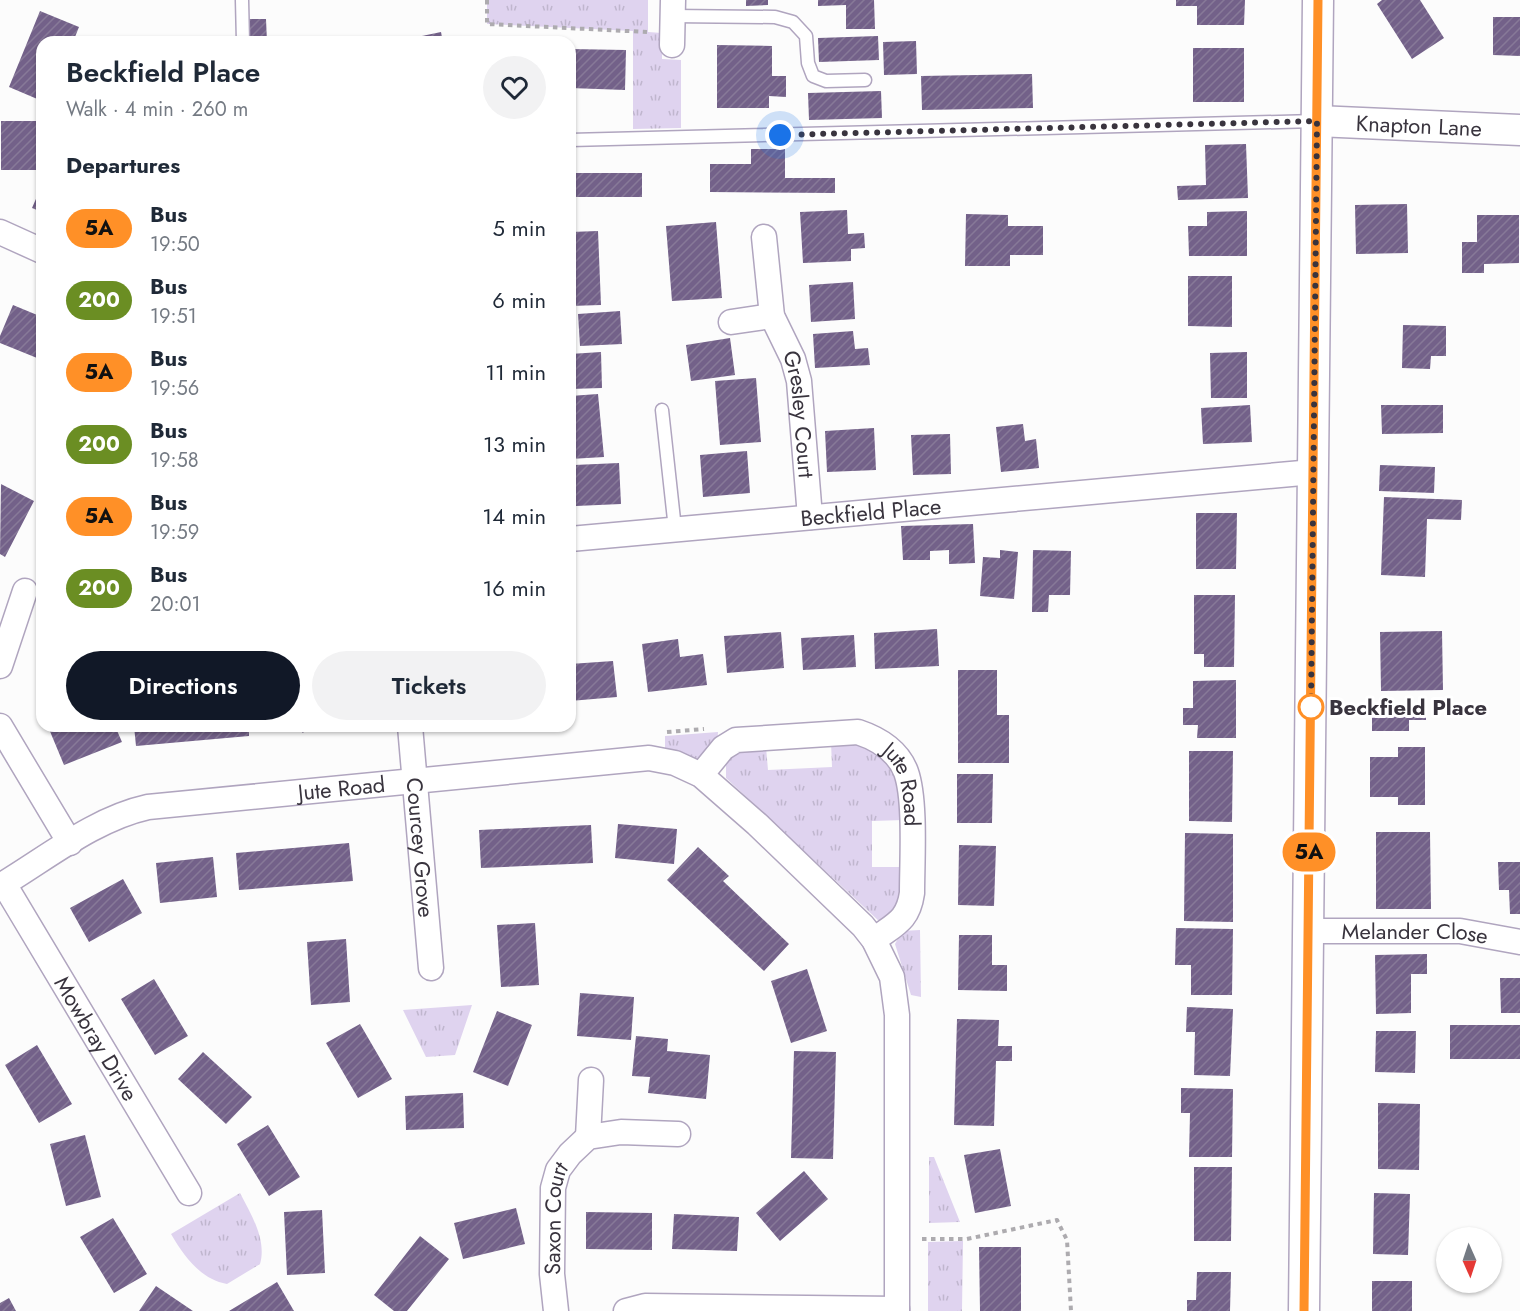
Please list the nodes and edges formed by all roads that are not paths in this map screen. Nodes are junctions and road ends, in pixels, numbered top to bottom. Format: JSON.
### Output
{"nodes":[{"id":1,"x":242,"y":0,"type":"edge"},
{"id":2,"x":1318,"y":0,"type":"edge"},
{"id":3,"x":672,"y":24,"type":"edge"},
{"id":4,"x":243,"y":36,"type":"edge"},
{"id":5,"x":866,"y":80,"type":"dead end"},
{"id":6,"x":1317,"y":121,"type":"junction"},
{"id":7,"x":1520,"y":130,"type":"edge"},
{"id":8,"x":576,"y":140,"type":"edge"},
{"id":9,"x":0,"y":232,"type":"edge"},
{"id":10,"x":764,"y":237,"type":"dead end"},
{"id":11,"x":36,"y":248,"type":"edge"},
{"id":12,"x":772,"y":316,"type":"junction"},
{"id":13,"x":731,"y":322,"type":"dead end"},
{"id":14,"x":662,"y":410,"type":"dead end"},
{"id":15,"x":1313,"y":472,"type":"junction"},
{"id":16,"x":810,"y":517,"type":"junction"},
{"id":17,"x":675,"y":529,"type":"junction"},
{"id":18,"x":576,"y":538,"type":"edge"},
{"id":19,"x":25,"y":591,"type":"dead end"},
{"id":20,"x":0,"y":666,"type":"edge"},
{"id":21,"x":0,"y":726,"type":"edge"},
{"id":22,"x":411,"y":732,"type":"edge"},
{"id":23,"x":701,"y":775,"type":"junction"},
{"id":24,"x":416,"y":782,"type":"junction"},
{"id":25,"x":70,"y":843,"type":"junction"},
{"id":26,"x":2,"y":885,"type":"edge"},
{"id":27,"x":1309,"y":931,"type":"junction"},
{"id":28,"x":874,"y":940,"type":"junction"},
{"id":29,"x":1520,"y":942,"type":"edge"},
{"id":30,"x":431,"y":968,"type":"dead end"},
{"id":31,"x":591,"y":1080,"type":"dead end"},
{"id":32,"x":678,"y":1134,"type":"dead end"},
{"id":33,"x":588,"y":1137,"type":"junction"},
{"id":34,"x":189,"y":1193,"type":"dead end"},
{"id":35,"x":897,"y":1310,"type":"edge"},
{"id":36,"x":556,"y":1311,"type":"edge"},
{"id":37,"x":626,"y":1311,"type":"edge"},
{"id":38,"x":1304,"y":1311,"type":"edge"}],
"edges":[{"from":1,"to":4,"type":"lane"},
{"from":2,"to":6,"type":"street"},
{"from":3,"to":5,"type":"lane"},
{"from":6,"to":7,"type":"street","name":"Knapton Lane"},
{"from":6,"to":8,"type":"lane"},
{"from":6,"to":15,"type":"street"},
{"from":9,"to":11,"type":"street"},
{"from":10,"to":12,"type":"street","name":"Gresley Court"},
{"from":12,"to":13,"type":"street"},
{"from":12,"to":16,"type":"street","name":"Gresley Court"},
{"from":14,"to":17,"type":"lane"},
{"from":15,"to":16,"type":"street","name":"Beckfield Place"},
{"from":15,"to":27,"type":"street"},
{"from":16,"to":17,"type":"street","name":"Beckfield Place"},
{"from":17,"to":18,"type":"street","name":"Beckfield Place"},
{"from":19,"to":20,"type":"street"},
{"from":21,"to":25,"type":"street"},
{"from":22,"to":24,"type":"street","name":"Courcey Grove"},
{"from":23,"to":24,"type":"street","name":"Jute Road"},
{"from":23,"to":28,"type":"street","name":"Jute Road"},
{"from":23,"to":28,"type":"street","name":"Jute Road"},
{"from":24,"to":25,"type":"street","name":"Jute Road"},
{"from":24,"to":30,"type":"street","name":"Courcey Grove"},
{"from":25,"to":26,"type":"street","name":"Jute Road"},
{"from":26,"to":34,"type":"street","name":"Mowbray Drive"},
{"from":27,"to":29,"type":"street","name":"Melander Close"},
{"from":27,"to":38,"type":"street"},
{"from":28,"to":35,"type":"street","name":"Jute Road"},
{"from":31,"to":33,"type":"street","name":"Saxon Court"},
{"from":32,"to":33,"type":"street","name":"Saxon Court"},
{"from":33,"to":36,"type":"street","name":"Saxon Court"},
{"from":35,"to":37,"type":"street"}]}
